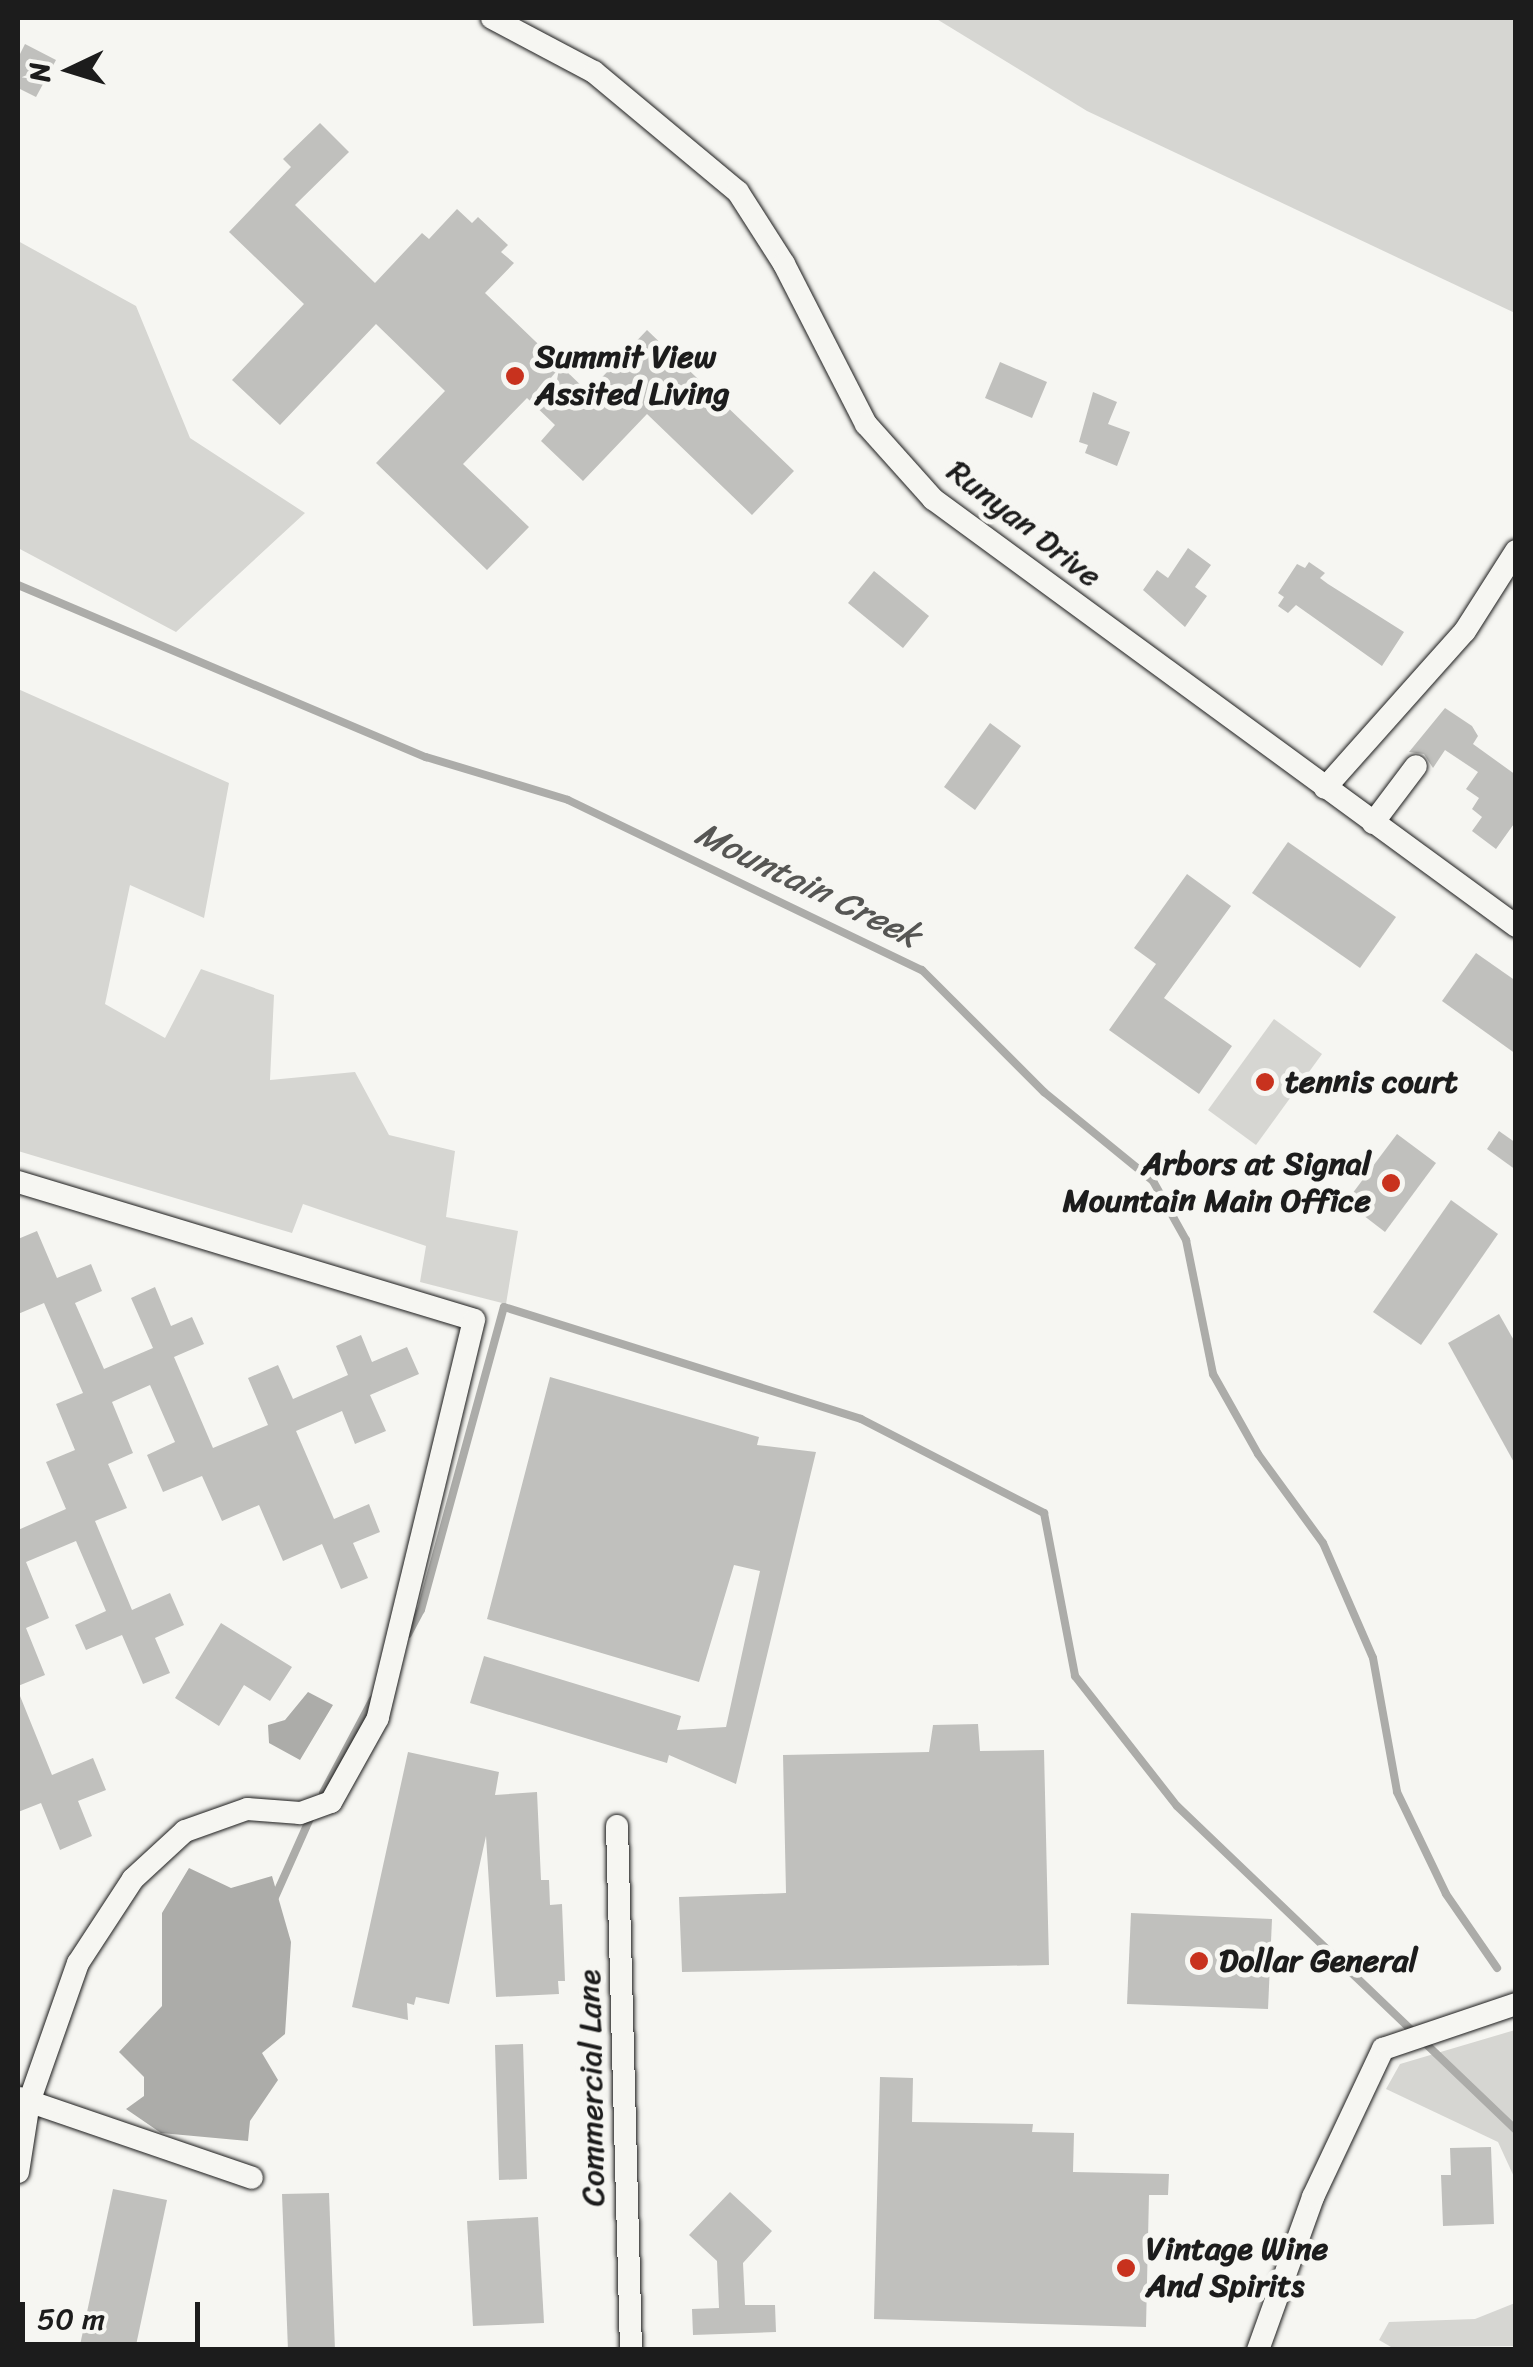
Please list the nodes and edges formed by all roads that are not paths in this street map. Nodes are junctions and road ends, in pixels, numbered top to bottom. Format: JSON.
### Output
{"nodes":[{"id":1,"x":492,"y":18,"type":"edge"},
{"id":2,"x":1516,"y":551,"type":"edge"},
{"id":3,"x":1416,"y":766,"type":"dead end"},
{"id":4,"x":1325,"y":788,"type":"junction"},
{"id":5,"x":1373,"y":823,"type":"junction"},
{"id":6,"x":1516,"y":926,"type":"edge"},
{"id":7,"x":18,"y":1182,"type":"edge"},
{"id":8,"x":618,"y":1826,"type":"dead end"},
{"id":9,"x":1516,"y":2004,"type":"edge"},
{"id":10,"x":23,"y":2100,"type":"edge"},
{"id":11,"x":18,"y":2172,"type":"edge"},
{"id":12,"x":252,"y":2178,"type":"dead end"},
{"id":13,"x":631,"y":2350,"type":"edge"},
{"id":14,"x":1258,"y":2350,"type":"edge"}],
"edges":[{"from":1,"to":4,"type":"street","name":"Runyan Drive"},
{"from":2,"to":4,"type":"street"},
{"from":3,"to":5,"type":"street"},
{"from":4,"to":5,"type":"street","name":"Runyan Drive"},
{"from":5,"to":6,"type":"street","name":"Runyan Drive"},
{"from":7,"to":10,"type":"street"},
{"from":8,"to":13,"type":"street","name":"Commercial Lane"},
{"from":9,"to":14,"type":"street"},
{"from":10,"to":11,"type":"street"},
{"from":10,"to":12,"type":"street"}]}
